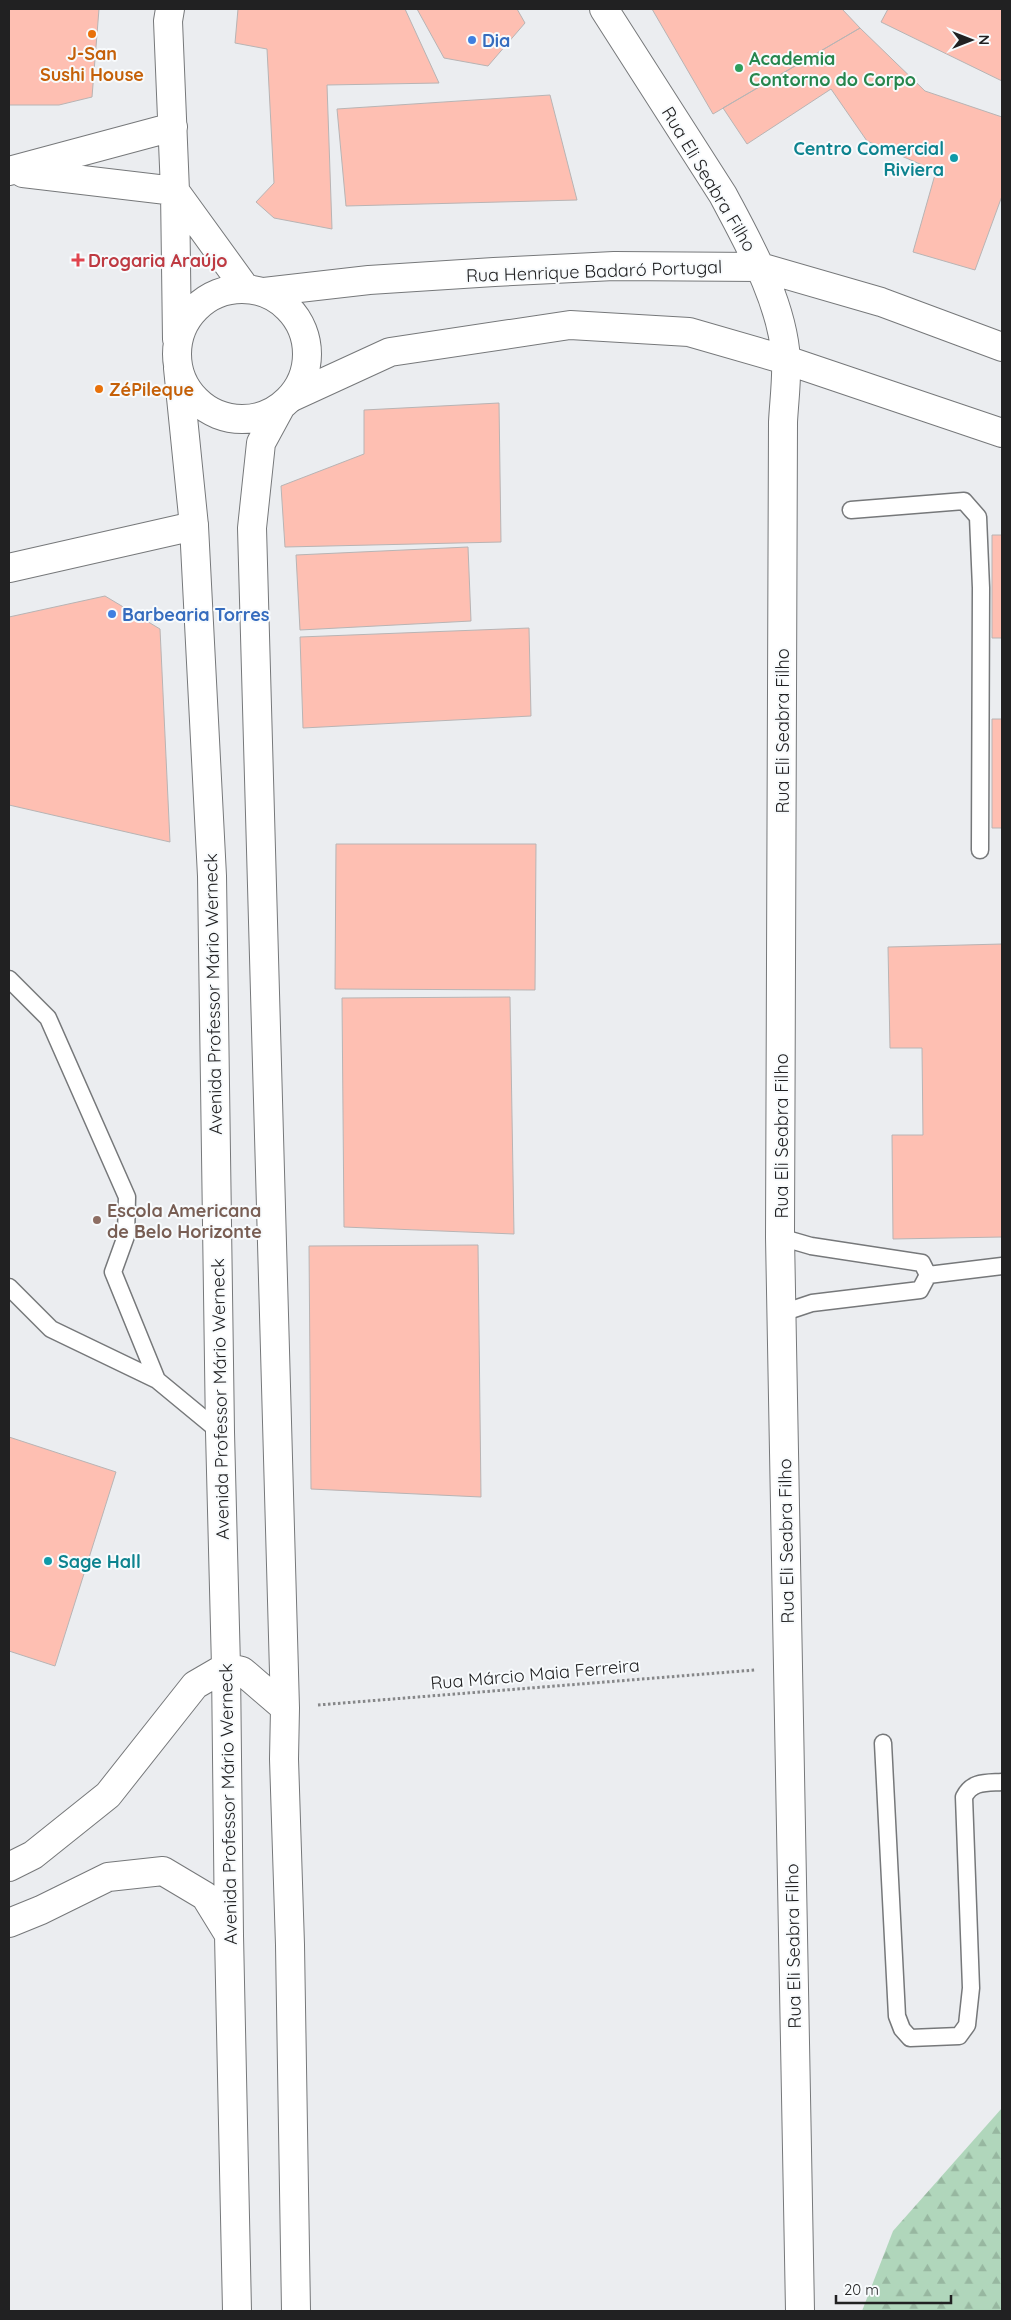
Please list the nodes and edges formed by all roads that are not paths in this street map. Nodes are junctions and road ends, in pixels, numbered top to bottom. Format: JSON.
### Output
{"nodes":[{"id":1,"x":170,"y":9,"type":"edge"},
{"id":2,"x":604,"y":9,"type":"edge"},
{"id":3,"x":173,"y":127,"type":"junction"},
{"id":4,"x":9,"y":171,"type":"edge"},
{"id":5,"x":175,"y":191,"type":"junction"},
{"id":6,"x":760,"y":267,"type":"junction"},
{"id":7,"x":255,"y":291,"type":"junction"},
{"id":8,"x":1002,"y":347,"type":"edge"},
{"id":9,"x":178,"y":360,"type":"junction"},
{"id":10,"x":786,"y":360,"type":"junction"},
{"id":11,"x":286,"y":403,"type":"junction"},
{"id":12,"x":1002,"y":433,"type":"edge"},
{"id":13,"x":851,"y":510,"type":"dead end"},
{"id":14,"x":194,"y":526,"type":"junction"},
{"id":15,"x":9,"y":568,"type":"edge"},
{"id":16,"x":980,"y":850,"type":"dead end"},
{"id":17,"x":9,"y":980,"type":"edge"},
{"id":18,"x":780,"y":1237,"type":"junction"},
{"id":19,"x":1002,"y":1266,"type":"edge"},
{"id":20,"x":928,"y":1275,"type":"junction"},
{"id":21,"x":9,"y":1287,"type":"edge"},
{"id":22,"x":782,"y":1313,"type":"junction"},
{"id":23,"x":157,"y":1380,"type":"junction"},
{"id":24,"x":220,"y":1432,"type":"junction"},
{"id":25,"x":226,"y":1667,"type":"junction"},
{"id":26,"x":285,"y":1708,"type":"junction"},
{"id":27,"x":883,"y":1743,"type":"dead end"},
{"id":28,"x":1002,"y":1782,"type":"edge"},
{"id":29,"x":9,"y":1868,"type":"edge"},
{"id":30,"x":9,"y":1923,"type":"edge"},
{"id":31,"x":229,"y":1935,"type":"junction"},
{"id":32,"x":237,"y":2311,"type":"edge"},
{"id":33,"x":296,"y":2311,"type":"edge"},
{"id":34,"x":800,"y":2311,"type":"edge"}],
"edges":[{"from":1,"to":3,"type":"street","name":"Avenida Professor Mário Werneck"},
{"from":2,"to":6,"type":"street","name":"Rua Eli Seabra Filho"},
{"from":3,"to":4,"type":"street"},
{"from":3,"to":5,"type":"street","name":"Avenida Professor Mário Werneck"},
{"from":4,"to":5,"type":"street"},
{"from":5,"to":7,"type":"street"},
{"from":5,"to":9,"type":"street","name":"Avenida Professor Mário Werneck"},
{"from":6,"to":7,"type":"street","name":"Rua Henrique Badaró Portugal"},
{"from":6,"to":8,"type":"street","name":"Rua Henrique Badaró Portugal"},
{"from":6,"to":10,"type":"street","name":"Rua Eli Seabra Filho"},
{"from":7,"to":9,"type":"street"},
{"from":7,"to":11,"type":"street"},
{"from":9,"to":11,"type":"street"},
{"from":9,"to":14,"type":"street","name":"Avenida Professor Mário Werneck"},
{"from":10,"to":11,"type":"street"},
{"from":10,"to":12,"type":"street"},
{"from":10,"to":18,"type":"street","name":"Rua Eli Seabra Filho"},
{"from":11,"to":26,"type":"street"},
{"from":13,"to":16,"type":"lane"},
{"from":14,"to":15,"type":"street"},
{"from":14,"to":24,"type":"street","name":"Avenida Professor Mário Werneck"},
{"from":17,"to":23,"type":"lane"},
{"from":18,"to":20,"type":"lane"},
{"from":18,"to":22,"type":"street","name":"Rua Eli Seabra Filho"},
{"from":19,"to":20,"type":"lane"},
{"from":20,"to":22,"type":"lane"},
{"from":21,"to":23,"type":"lane"},
{"from":22,"to":34,"type":"street","name":"Rua Eli Seabra Filho"},
{"from":23,"to":24,"type":"lane"},
{"from":24,"to":25,"type":"street","name":"Avenida Professor Mário Werneck"},
{"from":25,"to":26,"type":"street"},
{"from":25,"to":29,"type":"street"},
{"from":25,"to":31,"type":"street","name":"Avenida Professor Mário Werneck"},
{"from":26,"to":33,"type":"street"},
{"from":27,"to":28,"type":"lane"},
{"from":30,"to":31,"type":"street"},
{"from":31,"to":32,"type":"street","name":"Avenida Professor Mário Werneck"}]}
